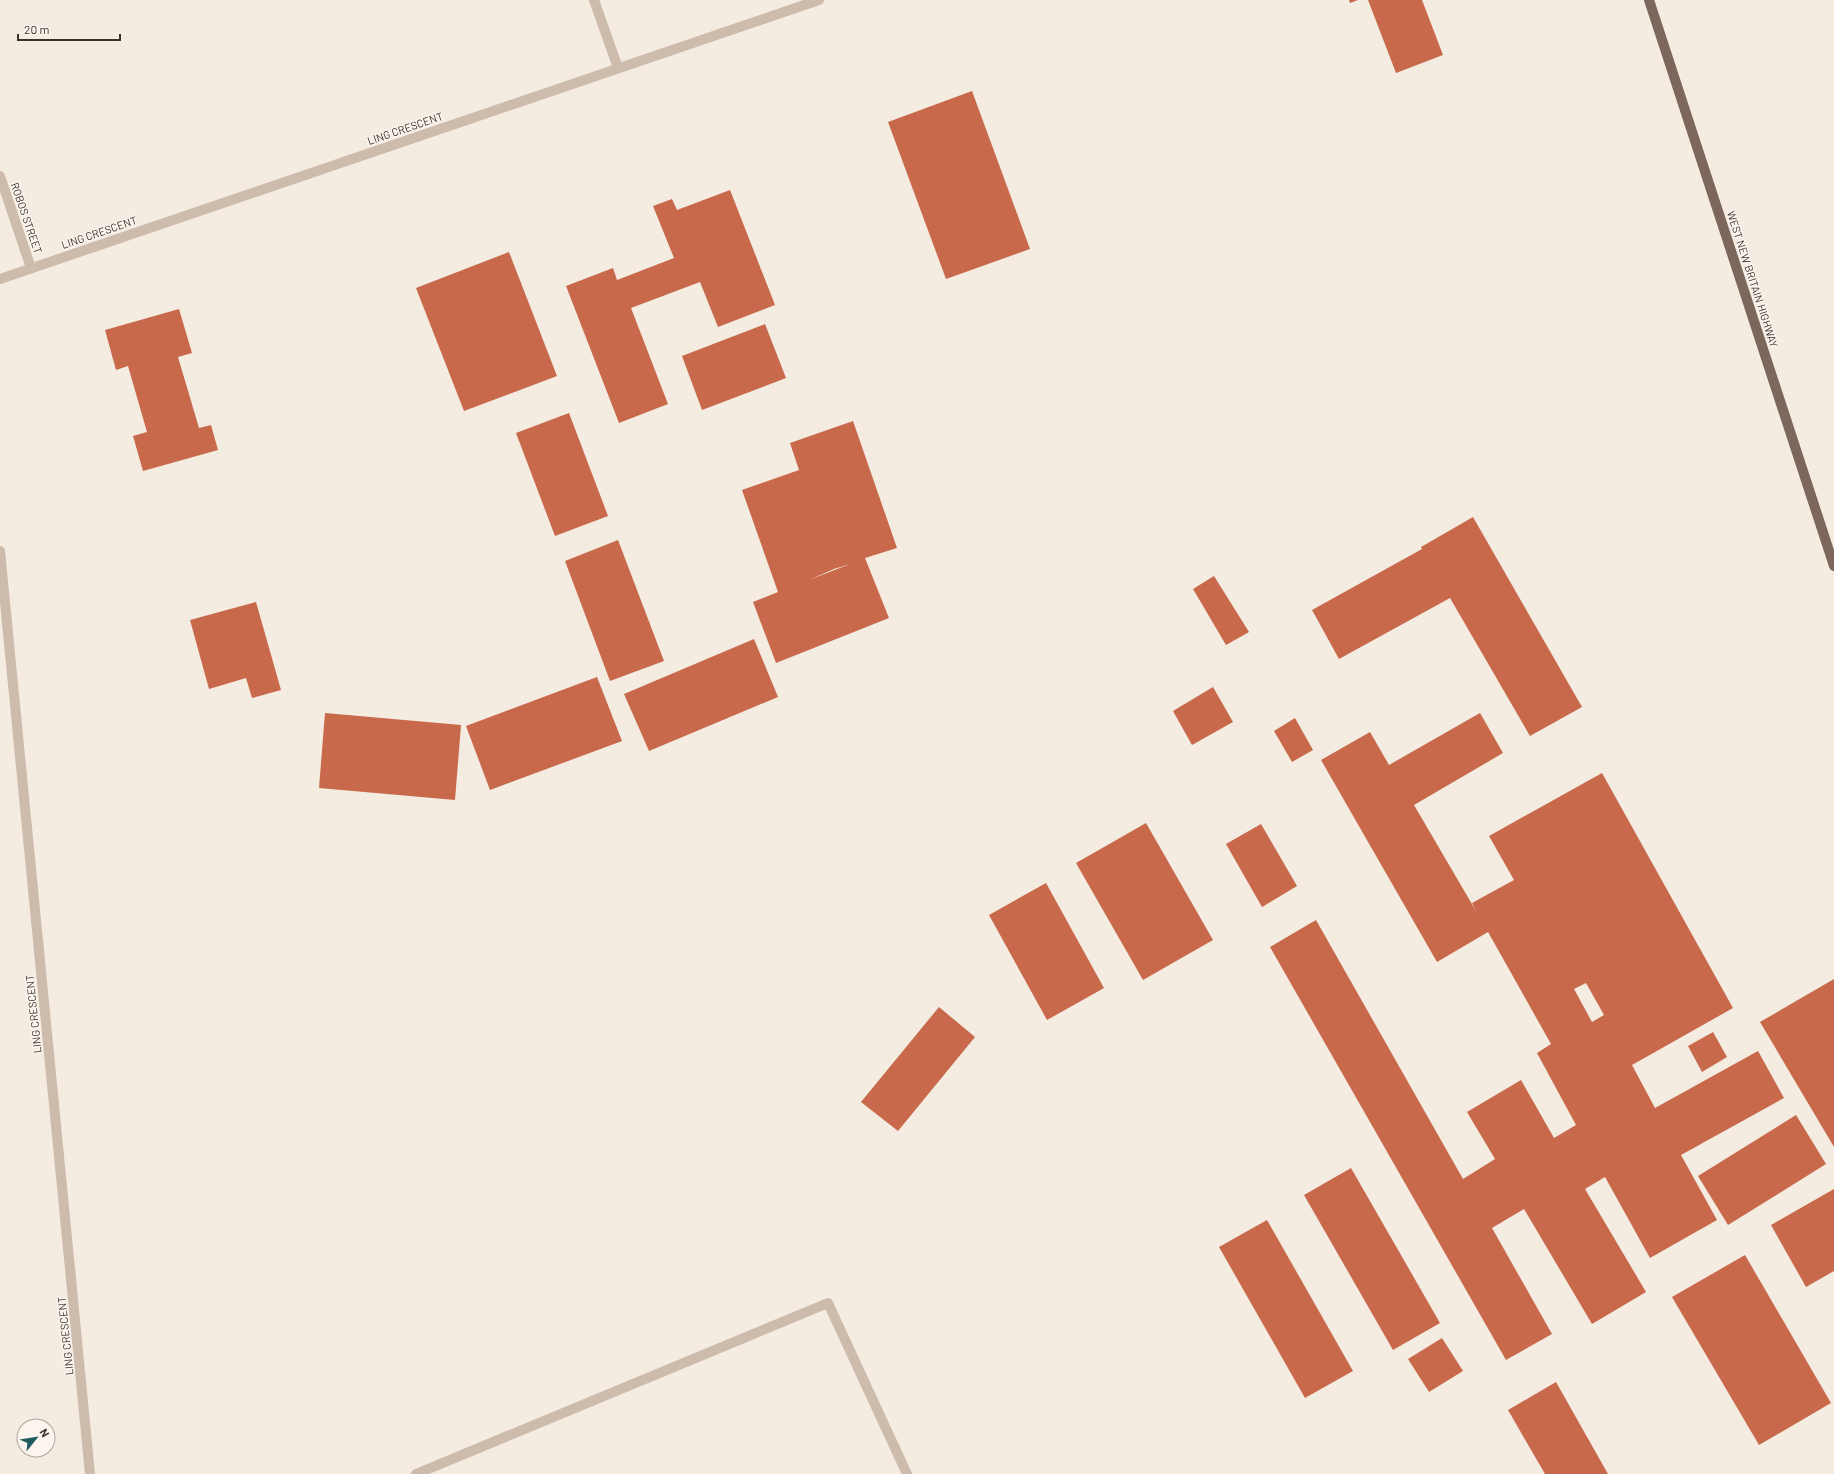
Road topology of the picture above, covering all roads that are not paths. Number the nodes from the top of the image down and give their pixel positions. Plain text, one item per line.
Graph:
1 (594, 0) edge
2 (818, 0) edge
3 (1649, 0) edge
4 (618, 68) junction
5 (0, 176) edge
6 (31, 268) junction
7 (0, 279) edge
8 (0, 551) edge
9 (1834, 566) edge
10 (90, 1474) edge
11 (416, 1474) edge
12 (907, 1474) edge

1 - 4 street
2 - 4 street, LING CRESCENT
3 - 9 main road, WEST NEW BRITAIN HIGHWAY
4 - 6 street, LING CRESCENT
5 - 6 street, ROBOS STREET
6 - 7 street, LING CRESCENT
8 - 10 street, LING CRESCENT
11 - 12 street

